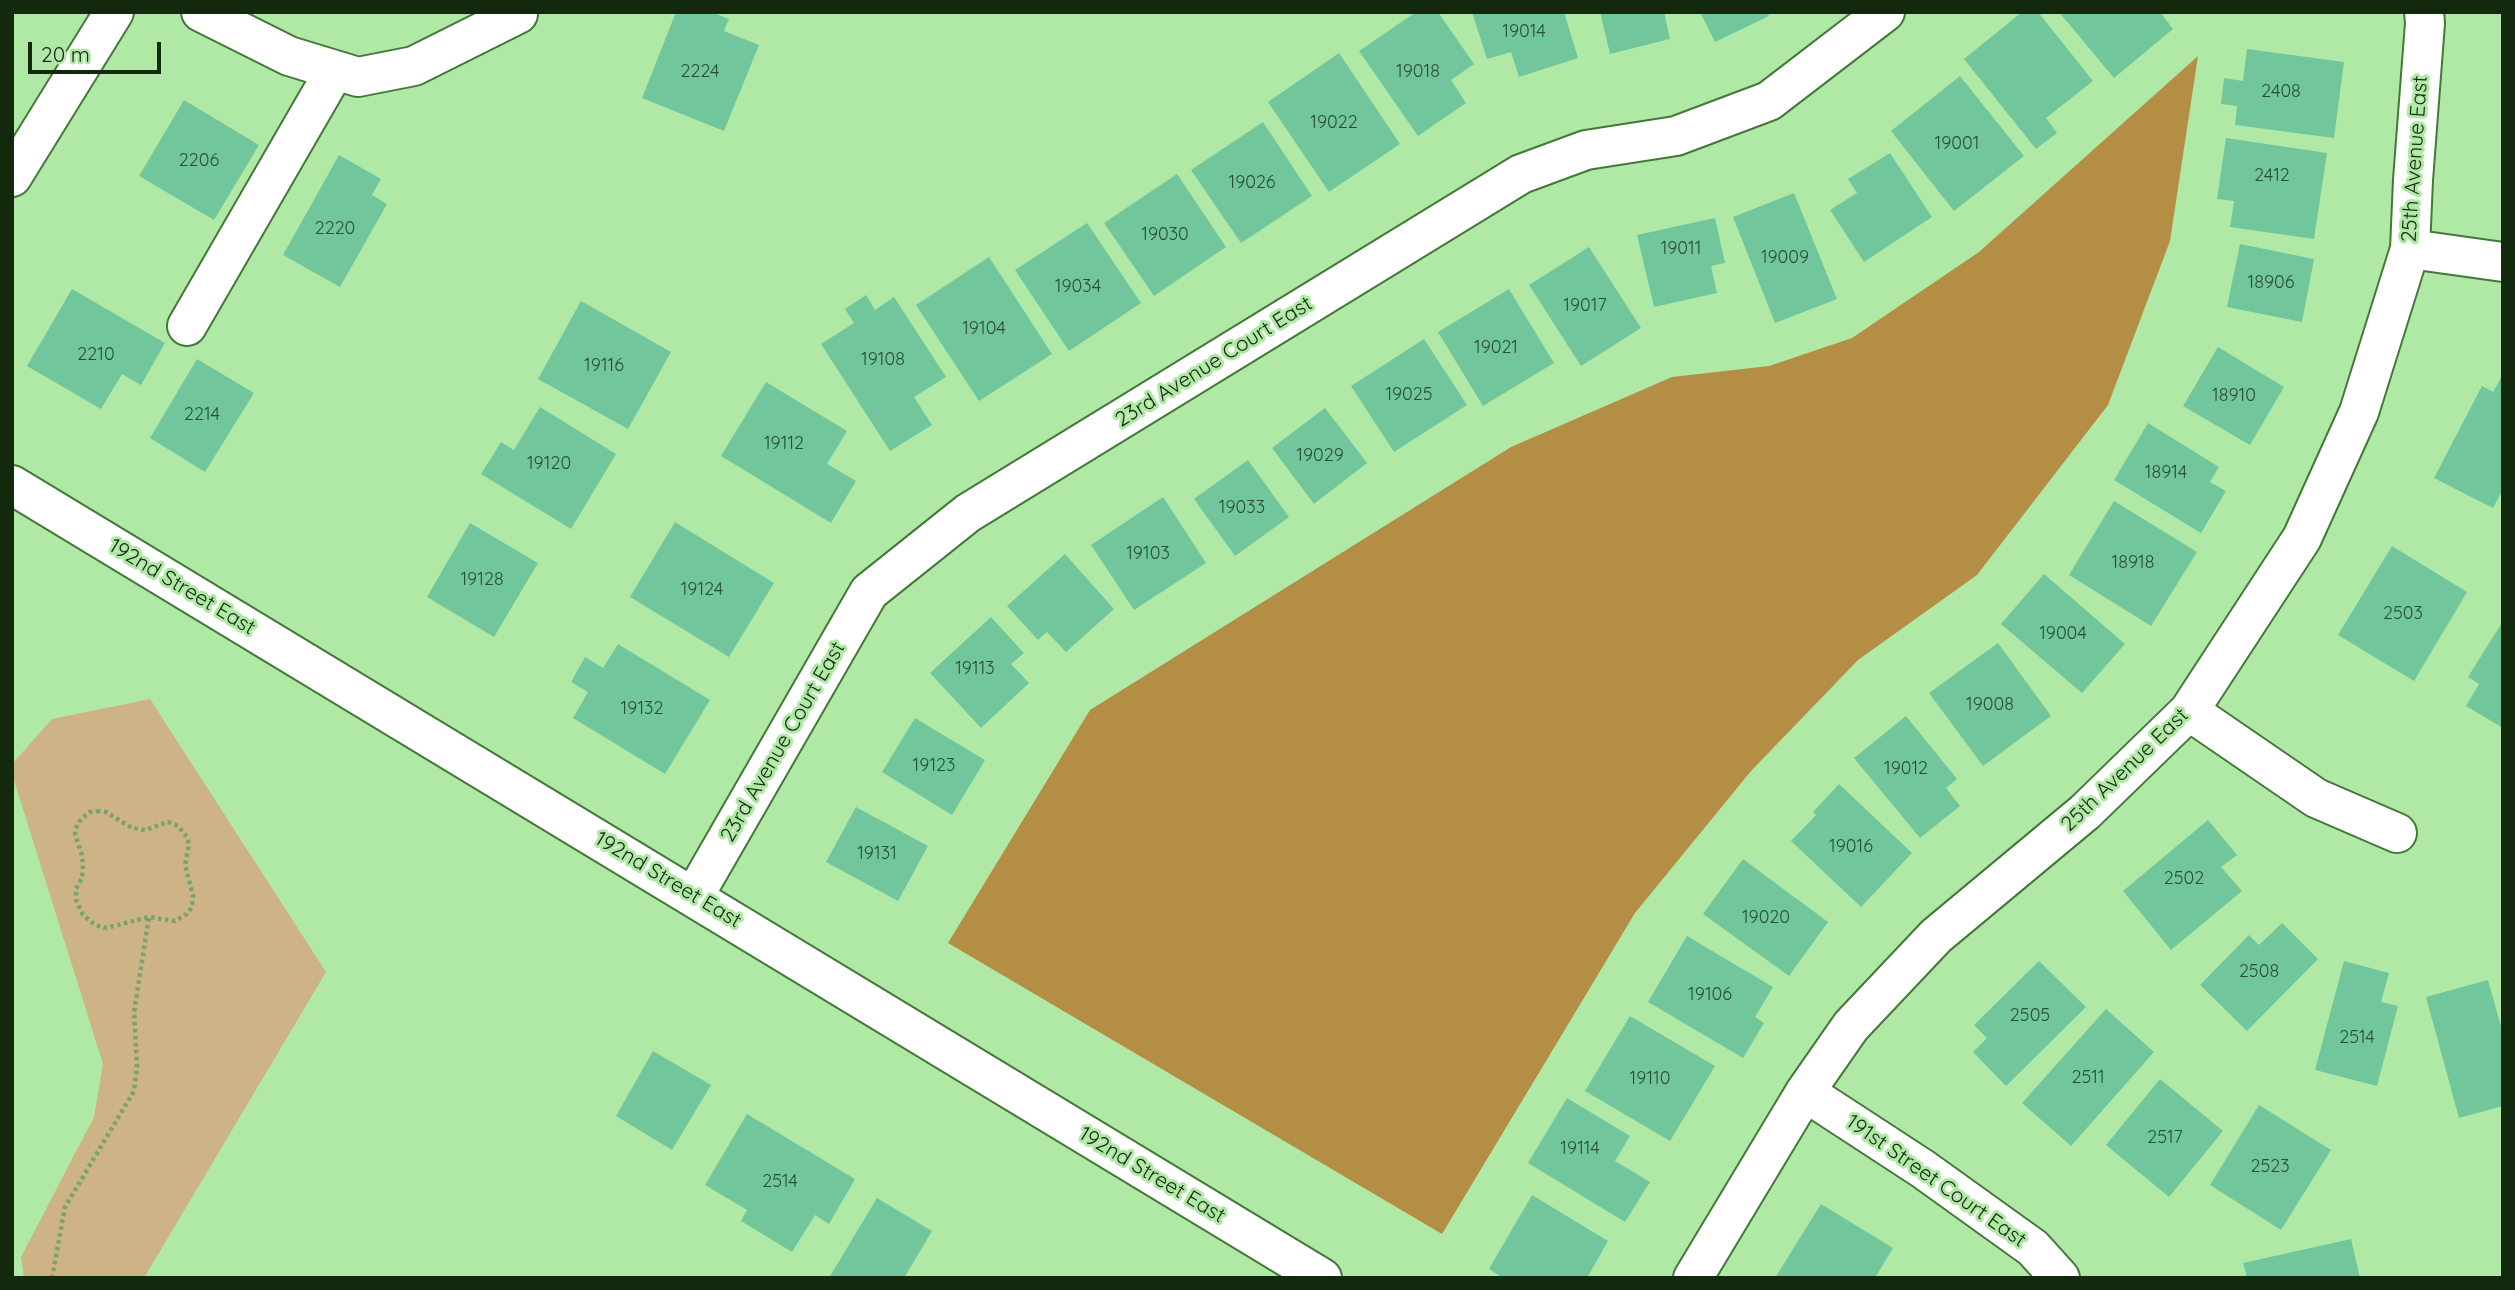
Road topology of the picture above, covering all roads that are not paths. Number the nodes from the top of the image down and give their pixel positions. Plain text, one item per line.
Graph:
1 (114, 12) edge
2 (201, 12) edge
3 (1885, 12) edge
4 (2424, 12) edge
5 (518, 14) dead end
6 (335, 69) junction
7 (12, 177) edge
8 (2410, 249) junction
9 (2503, 262) edge
10 (187, 326) dead end
11 (12, 485) edge
12 (2189, 711) junction
13 (2397, 833) dead end
14 (694, 896) junction
15 (1805, 1092) junction
16 (1322, 1278) edge
17 (1693, 1278) edge
18 (2060, 1278) edge

1 - 7 street
2 - 6 street
3 - 14 street, 23rd Avenue Court East
4 - 8 street, 25th Avenue East
5 - 6 street
6 - 10 street
8 - 9 street
8 - 12 street, 25th Avenue East
11 - 14 street, 192nd Street East
12 - 13 street
12 - 15 street, 25th Avenue East
14 - 16 street, 192nd Street East
15 - 17 street, 25th Avenue East
15 - 18 street, 191st Street Court East

